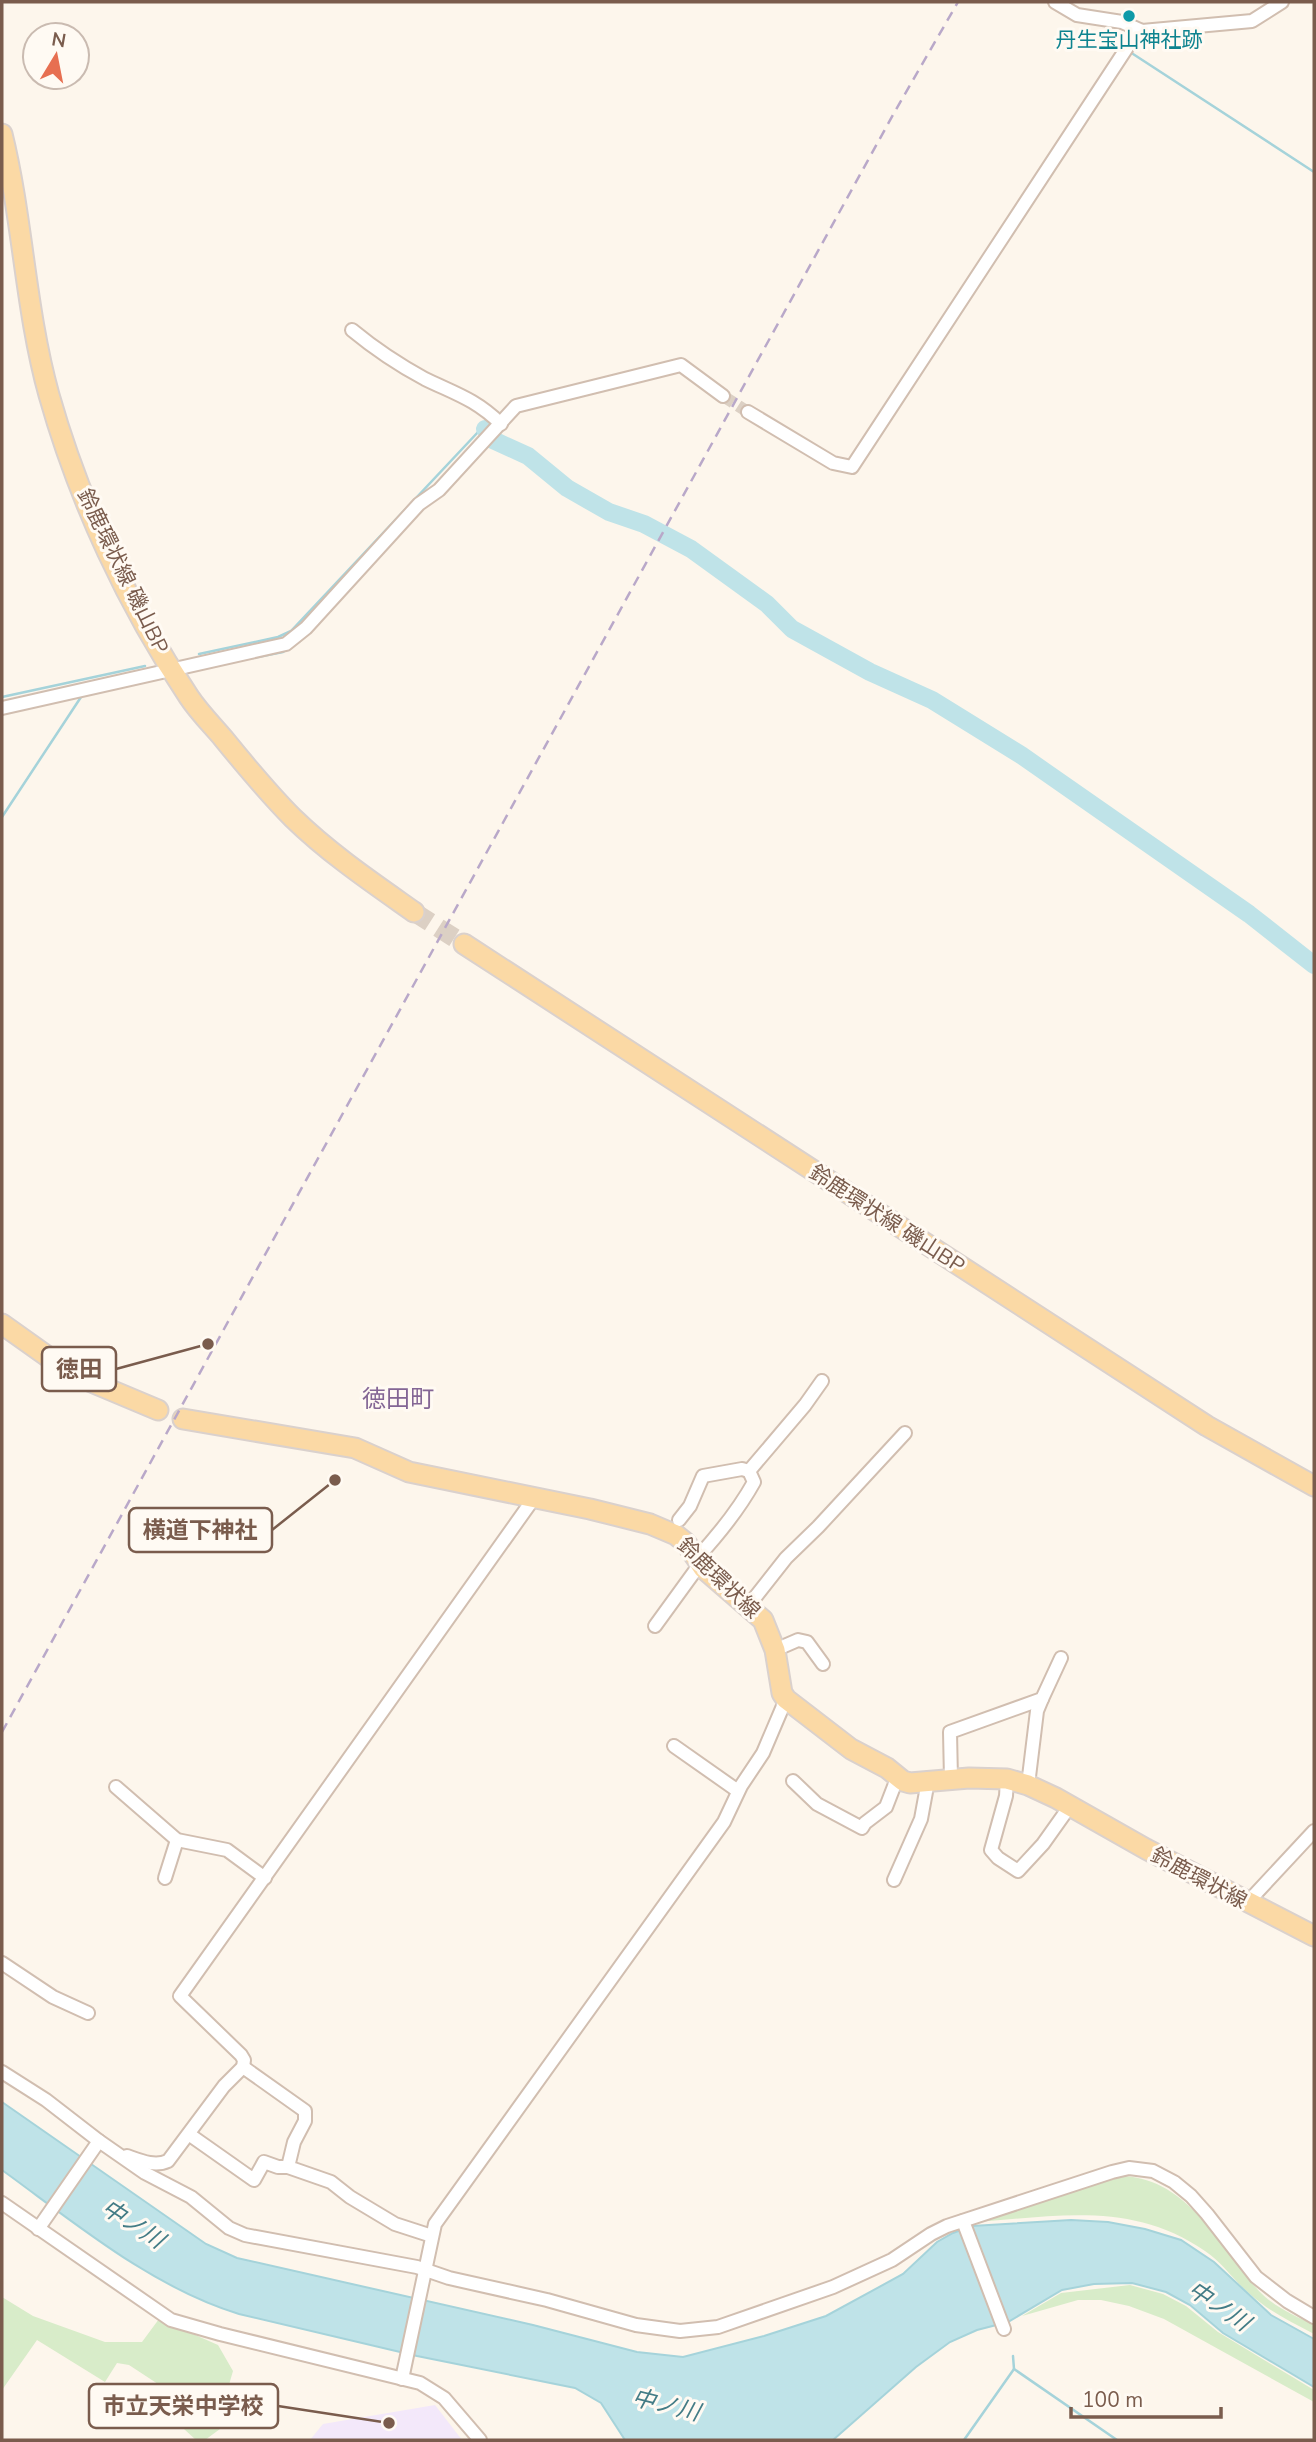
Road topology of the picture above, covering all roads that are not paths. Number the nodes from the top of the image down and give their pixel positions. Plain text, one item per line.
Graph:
1 (1056, 2) edge
2 (1282, 2) edge
3 (1142, 31) junction
4 (2, 134) edge
5 (352, 330) dead end
6 (723, 396) tunnel mouth
7 (748, 412) tunnel mouth
8 (500, 425) junction
9 (172, 669) junction
10 (2, 708) edge
11 (414, 912) tunnel mouth
12 (464, 944) tunnel mouth
13 (2, 1324) edge
14 (822, 1381) dead end
15 (158, 1410) dead end
16 (183, 1419) dead end
17 (905, 1433) dead end
18 (750, 1471) junction
19 (1314, 1486) edge
20 (534, 1498) junction
21 (679, 1520) dead end
22 (698, 1561) junction
23 (748, 1605) junction
24 (655, 1626) dead end
25 (775, 1650) junction
26 (1061, 1658) dead end
27 (824, 1664) dead end
28 (786, 1699) junction
29 (1042, 1699) junction
30 (674, 1746) dead end
31 (898, 1776) junction
32 (951, 1779) junction
33 (1007, 1779) junction
34 (793, 1781) dead end
35 (928, 1781) junction
36 (1028, 1785) junction
37 (116, 1787) dead end
38 (738, 1791) junction
39 (1070, 1806) junction
40 (1314, 1831) edge
41 (177, 1840) junction
42 (165, 1878) dead end
43 (265, 1878) junction
44 (894, 1880) dead end
45 (1247, 1903) junction
46 (1314, 1937) edge
47 (2, 1963) edge
48 (88, 2013) dead end
49 (243, 2067) junction
50 (2, 2072) edge
51 (190, 2135) junction
52 (98, 2142) junction
53 (117, 2153) junction
54 (288, 2167) junction
55 (2, 2203) edge
56 (963, 2221) junction
57 (38, 2229) junction
58 (432, 2236) junction
59 (425, 2273) junction
60 (1314, 2317) edge
61 (1004, 2329) dead end
62 (402, 2379) junction
63 (480, 2440) edge

1 - 3 street
2 - 3 street
3 - 7 street
4 - 9 main road, 鈴鹿環状線 磯山BP
5 - 8 street
6 - 8 street
8 - 9 street
9 - 10 street
9 - 11 main road, 鈴鹿環状線 磯山BP
12 - 19 main road, 鈴鹿環状線 磯山BP
13 - 15 main road
14 - 18 street
16 - 20 main road, 鈴鹿環状線
17 - 23 street
18 - 21 street
18 - 22 street
20 - 22 main road, 鈴鹿環状線
20 - 43 street
22 - 23 main road, 鈴鹿環状線
22 - 24 street
23 - 25 main road, 鈴鹿環状線
25 - 27 street
25 - 28 main road, 鈴鹿環状線
26 - 29 street
28 - 31 main road, 鈴鹿環状線
28 - 38 street
29 - 32 street
29 - 36 street
30 - 38 street
31 - 34 street
31 - 35 main road, 鈴鹿環状線
32 - 33 main road, 鈴鹿環状線
32 - 35 main road, 鈴鹿環状線
33 - 36 main road, 鈴鹿環状線
33 - 39 street
35 - 44 street
36 - 39 main road, 鈴鹿環状線
37 - 41 street
38 - 58 street
39 - 45 main road, 鈴鹿環状線
40 - 45 street
41 - 42 street
41 - 43 street
43 - 49 street
45 - 46 main road, 鈴鹿環状線
47 - 48 street
49 - 51 street
49 - 54 street
50 - 52 street
51 - 53 street
51 - 54 street
52 - 53 street
52 - 57 street
53 - 59 street
54 - 58 street
55 - 57 street
56 - 59 street
56 - 60 street
56 - 61 street
57 - 62 street
58 - 59 street
59 - 62 street
62 - 63 street

